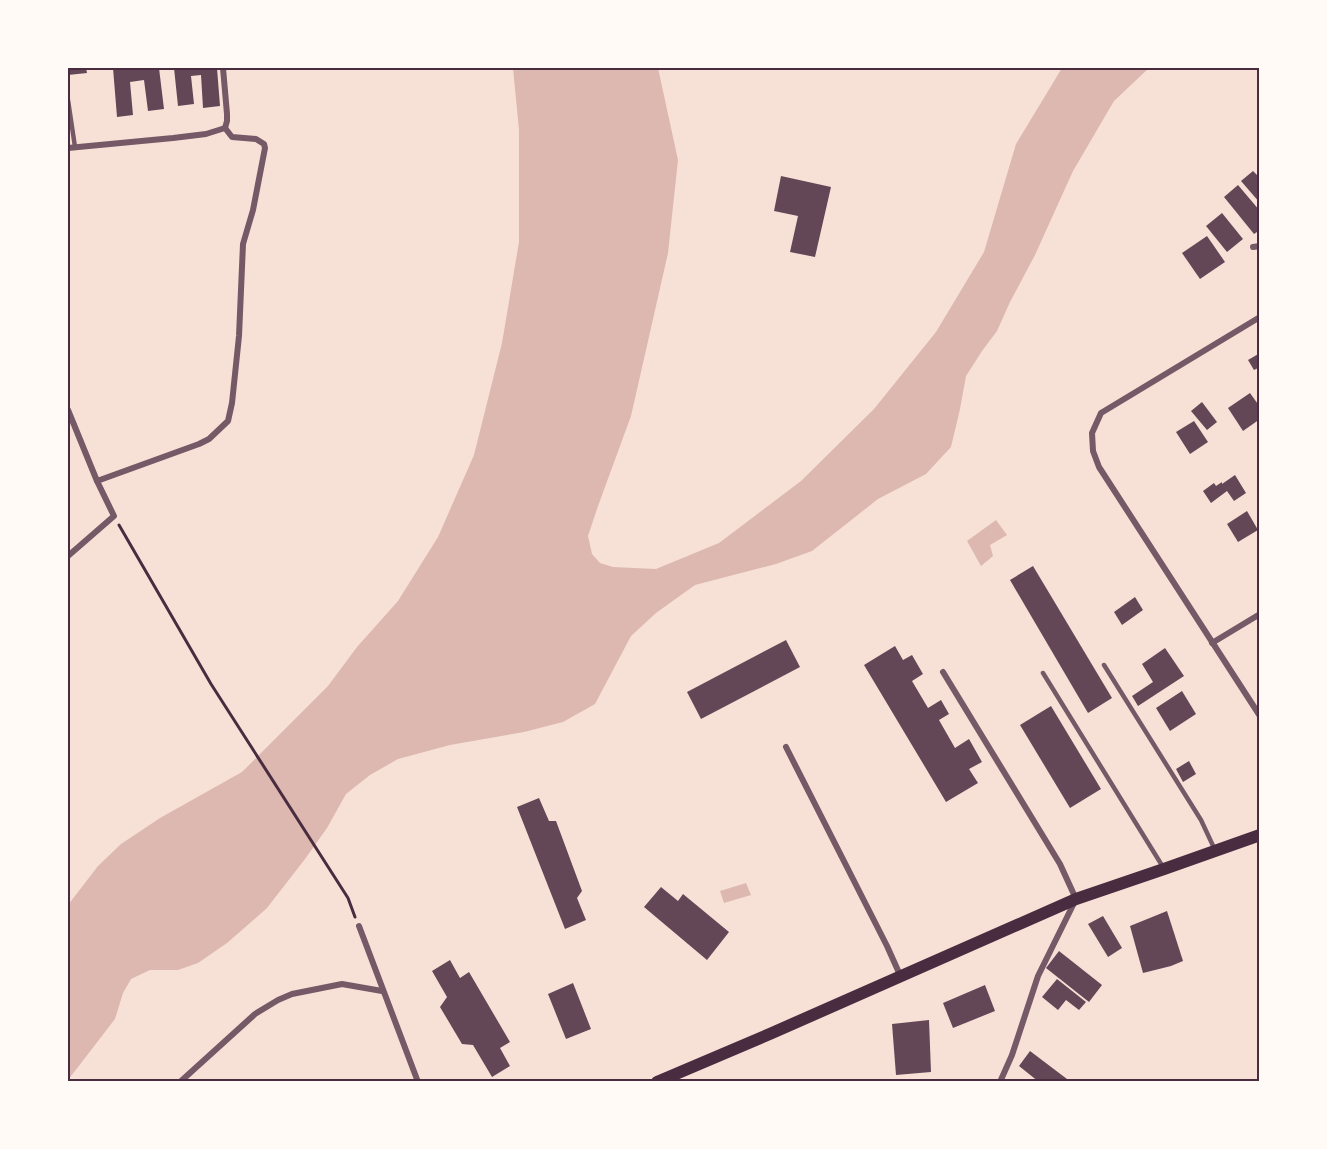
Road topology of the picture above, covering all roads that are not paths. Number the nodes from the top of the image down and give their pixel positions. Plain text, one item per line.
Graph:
1 (223, 68) edge
2 (68, 100) edge
3 (225, 128) junction
4 (71, 148) edge
5 (1260, 317) edge
6 (68, 410) edge
7 (97, 481) junction
8 (68, 556) edge
9 (1260, 614) edge
10 (1212, 643) junction
11 (1104, 665) dead end
12 (943, 672) dead end
13 (1043, 673) dead end
14 (1260, 716) edge
15 (786, 747) dead end
16 (1260, 835) edge
17 (1215, 850) junction
18 (1164, 869) junction
19 (1076, 899) junction
20 (359, 926) road end
21 (900, 975) junction
22 (382, 990) junction
23 (676, 1078) edge
24 (180, 1082) edge
25 (418, 1082) edge
26 (657, 1082) edge
27 (1000, 1082) edge

1 - 3 street
2 - 4 lane
3 - 4 street
3 - 7 street
5 - 10 street
6 - 7 street
7 - 8 street
9 - 10 street
10 - 14 street
11 - 17 lane
12 - 19 street
13 - 18 lane
15 - 21 street
16 - 17 main road
17 - 18 main road
18 - 19 main road
19 - 21 main road
19 - 27 street
20 - 22 street
21 - 23 main road
22 - 24 street
22 - 25 street
23 - 26 main road

